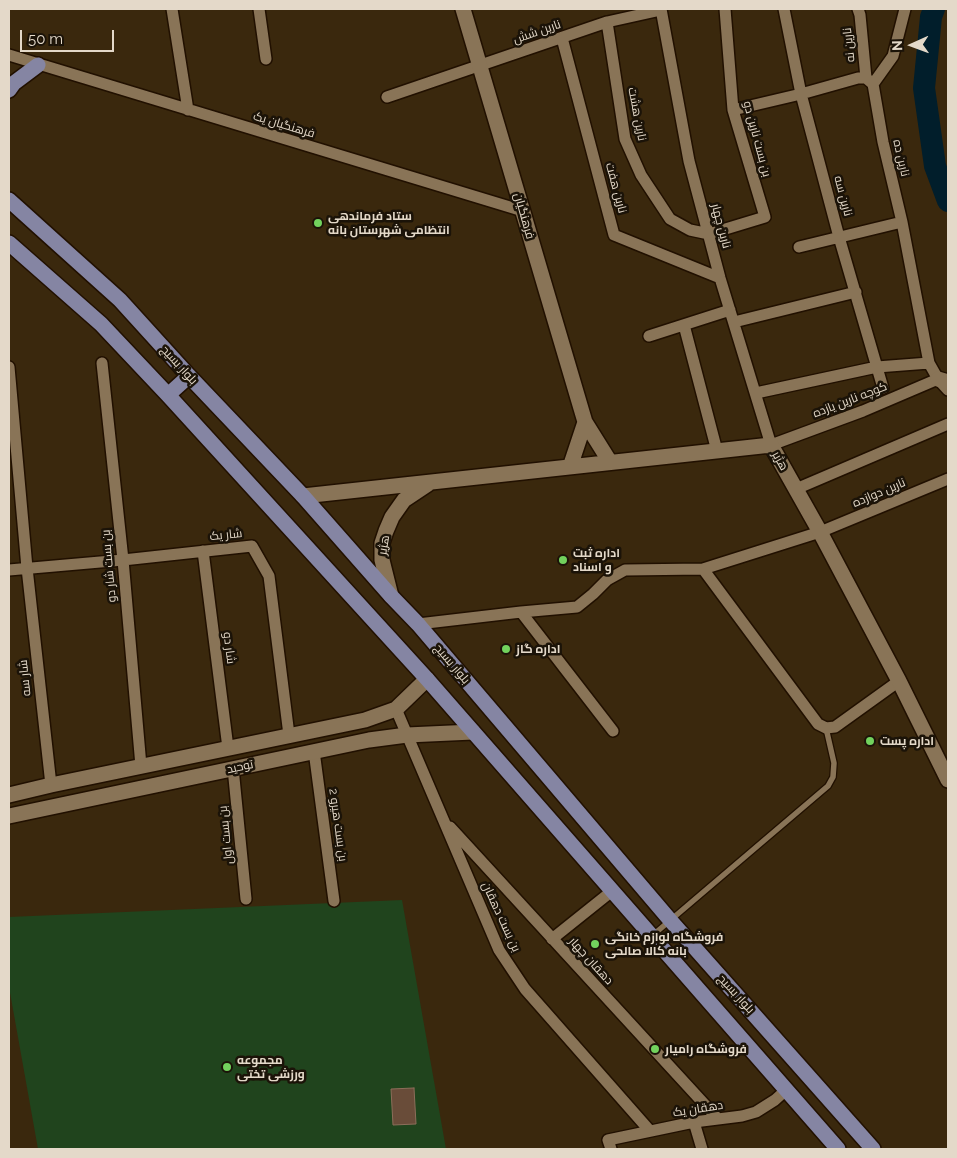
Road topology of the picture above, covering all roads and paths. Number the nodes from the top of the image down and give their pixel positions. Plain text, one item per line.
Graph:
1 (172, 9) edge
2 (259, 9) edge
3 (463, 9) edge
4 (661, 9) edge
5 (725, 9) edge
6 (784, 9) edge
7 (858, 9) edge
8 (905, 9) edge
9 (611, 17) edge
10 (562, 38) junction
11 (9, 56) edge
12 (266, 59) dead end
13 (38, 65) junction
14 (480, 65) junction
15 (870, 81) junction
16 (9, 90) edge
17 (801, 94) junction
18 (387, 97) dead end
19 (188, 110) junction
20 (733, 110) junction
21 (9, 200) edge
22 (523, 211) junction
23 (902, 222) junction
24 (709, 234) junction
25 (839, 237) junction
26 (9, 243) edge
27 (800, 248) dead end
28 (720, 278) junction
29 (856, 292) junction
30 (730, 310) junction
31 (734, 322) junction
32 (684, 325) junction
33 (649, 336) dead end
34 (102, 364) dead end
35 (928, 364) junction
36 (9, 367) edge
37 (877, 368) junction
38 (189, 376) junction
39 (945, 384) edge
40 (883, 388) dead end
41 (756, 393) junction
42 (168, 395) junction
43 (585, 422) junction
44 (948, 424) edge
45 (771, 445) junction
46 (717, 451) junction
47 (610, 462) junction
48 (570, 467) junction
49 (948, 479) edge
50 (431, 482) junction
51 (796, 489) junction
52 (303, 496) junction
53 (820, 532) junction
54 (203, 551) junction
55 (123, 560) junction
56 (27, 568) junction
57 (703, 569) junction
58 (9, 570) edge
59 (391, 596) junction
60 (521, 612) junction
61 (418, 624) junction
62 (427, 679) junction
63 (899, 681) junction
64 (396, 709) junction
65 (826, 728) junction
66 (613, 731) dead end
67 (473, 732) junction
68 (408, 735) junction
69 (289, 736) junction
70 (228, 748) junction
71 (314, 752) junction
72 (141, 766) junction
73 (233, 768) junction
74 (948, 780) edge
75 (50, 784) junction
76 (9, 795) edge
77 (9, 816) edge
78 (444, 821) junction
79 (612, 891) junction
80 (246, 899) dead end
81 (334, 901) dead end
82 (670, 920) junction
83 (651, 936) junction
84 (552, 939) junction
85 (786, 1090) junction
86 (718, 1119) junction
87 (694, 1122) junction
88 (650, 1131) junction
89 (609, 1144) edge
90 (702, 1149) edge
91 (838, 1149) edge
92 (873, 1149) edge

1 - 19 street
2 - 12 street
3 - 14 main road, فرهنگیان
4 - 9 street, نارین شش
4 - 24 street, نارین چهار
5 - 20 street, بن بست نارین دو
6 - 17 street, نارین سه
7 - 15 street, نارین نه
8 - 15 street
9 - 10 street, نارین شش
9 - 24 street, نارین هشت
10 - 14 street, نارین شش
10 - 28 street, نارین هفت
11 - 13 street, فرهنگیان یک
13 - 16 main road
13 - 19 street, فرهنگیان یک
14 - 18 street, نارین شش
14 - 22 main road, فرهنگیان
15 - 17 street
15 - 23 street, نارین ده
17 - 20 street
17 - 25 street, نارین سه
19 - 22 street, فرهنگیان یک
20 - 24 street, بن بست نارین دو
21 - 38 main road, بلوار بسیج
22 - 43 main road, فرهنگیان
23 - 25 street
23 - 35 street, نارین ده
24 - 28 street, نارین چهار
25 - 27 street
25 - 29 street, نارین سه
26 - 42 main road, بلوار بسیج
28 - 30 street, نارین چهار
29 - 31 street
29 - 37 street, نارین سه
30 - 31 street, نارین چهار
30 - 32 street
31 - 41 street, نارین چهار
32 - 33 street
32 - 46 street
34 - 55 street, بن بست شار دو
35 - 37 street
35 - 39 street, نارین ده
36 - 56 street, شار سه
37 - 40 street, نارین سه
37 - 41 street
38 - 42 main road
38 - 52 main road, بلوار بسیج
39 - 45 street, کوچه نارین یازده
41 - 45 street, نارین چهار
42 - 62 main road, بلوار بسیج
43 - 47 main road, فرهنگیان
43 - 48 main road
44 - 51 street
45 - 46 main road, هژیر
45 - 51 main road, هژیر
46 - 47 main road, هژیر
47 - 48 main road, هژیر
48 - 50 main road, هژیر
49 - 53 street, نارین دوازده
50 - 52 main road, هژیر
50 - 59 main road, هژیر
51 - 53 main road, هژیر
52 - 59 main road, بلوار بسیج
53 - 57 street, نارین دوازده
53 - 63 main road, هژیر
54 - 55 street, شار یک
54 - 69 street, شار یک
54 - 70 street, شار دو
55 - 56 street, شار یک
55 - 72 street, بن بست شار دو
56 - 58 street, شار یک
56 - 75 street, شار سه
57 - 60 street, نارین دوازده
57 - 65 street
59 - 61 main road, بلوار بسیج
60 - 61 street, نارین دوازده
60 - 66 street
61 - 82 main road, بلوار بسیج
62 - 64 main road, توحید
62 - 67 main road, بلوار بسیج
63 - 65 street
63 - 74 main road, هژیر
64 - 68 street, بن بست دهقان
64 - 69 main road, توحید
65 - 82 lane
67 - 68 main road, توحید
67 - 79 main road, بلوار بسیج
68 - 71 main road, توحید
68 - 78 street, بن بست دهقان
69 - 70 main road, توحید
70 - 72 main road, توحید
71 - 73 main road, توحید
71 - 81 street, بن بست هیرو 2
72 - 75 main road, توحید
73 - 77 main road, توحید
73 - 80 street, بن بست اول
75 - 76 main road, توحید
78 - 84 street, دهقان چهار
78 - 88 street, بن بست دهقان
79 - 83 main road, بلوار بسیج
79 - 84 street
82 - 83 lane
82 - 92 main road, بلوار بسیج
83 - 85 main road, بلوار بسیج
84 - 86 street, دهقان چهار
85 - 86 street, دهقان یک
85 - 91 main road, بلوار بسیج
86 - 87 street, دهقان یک
87 - 88 street, دهقان یک
87 - 90 street
88 - 89 street, دهقان یک

